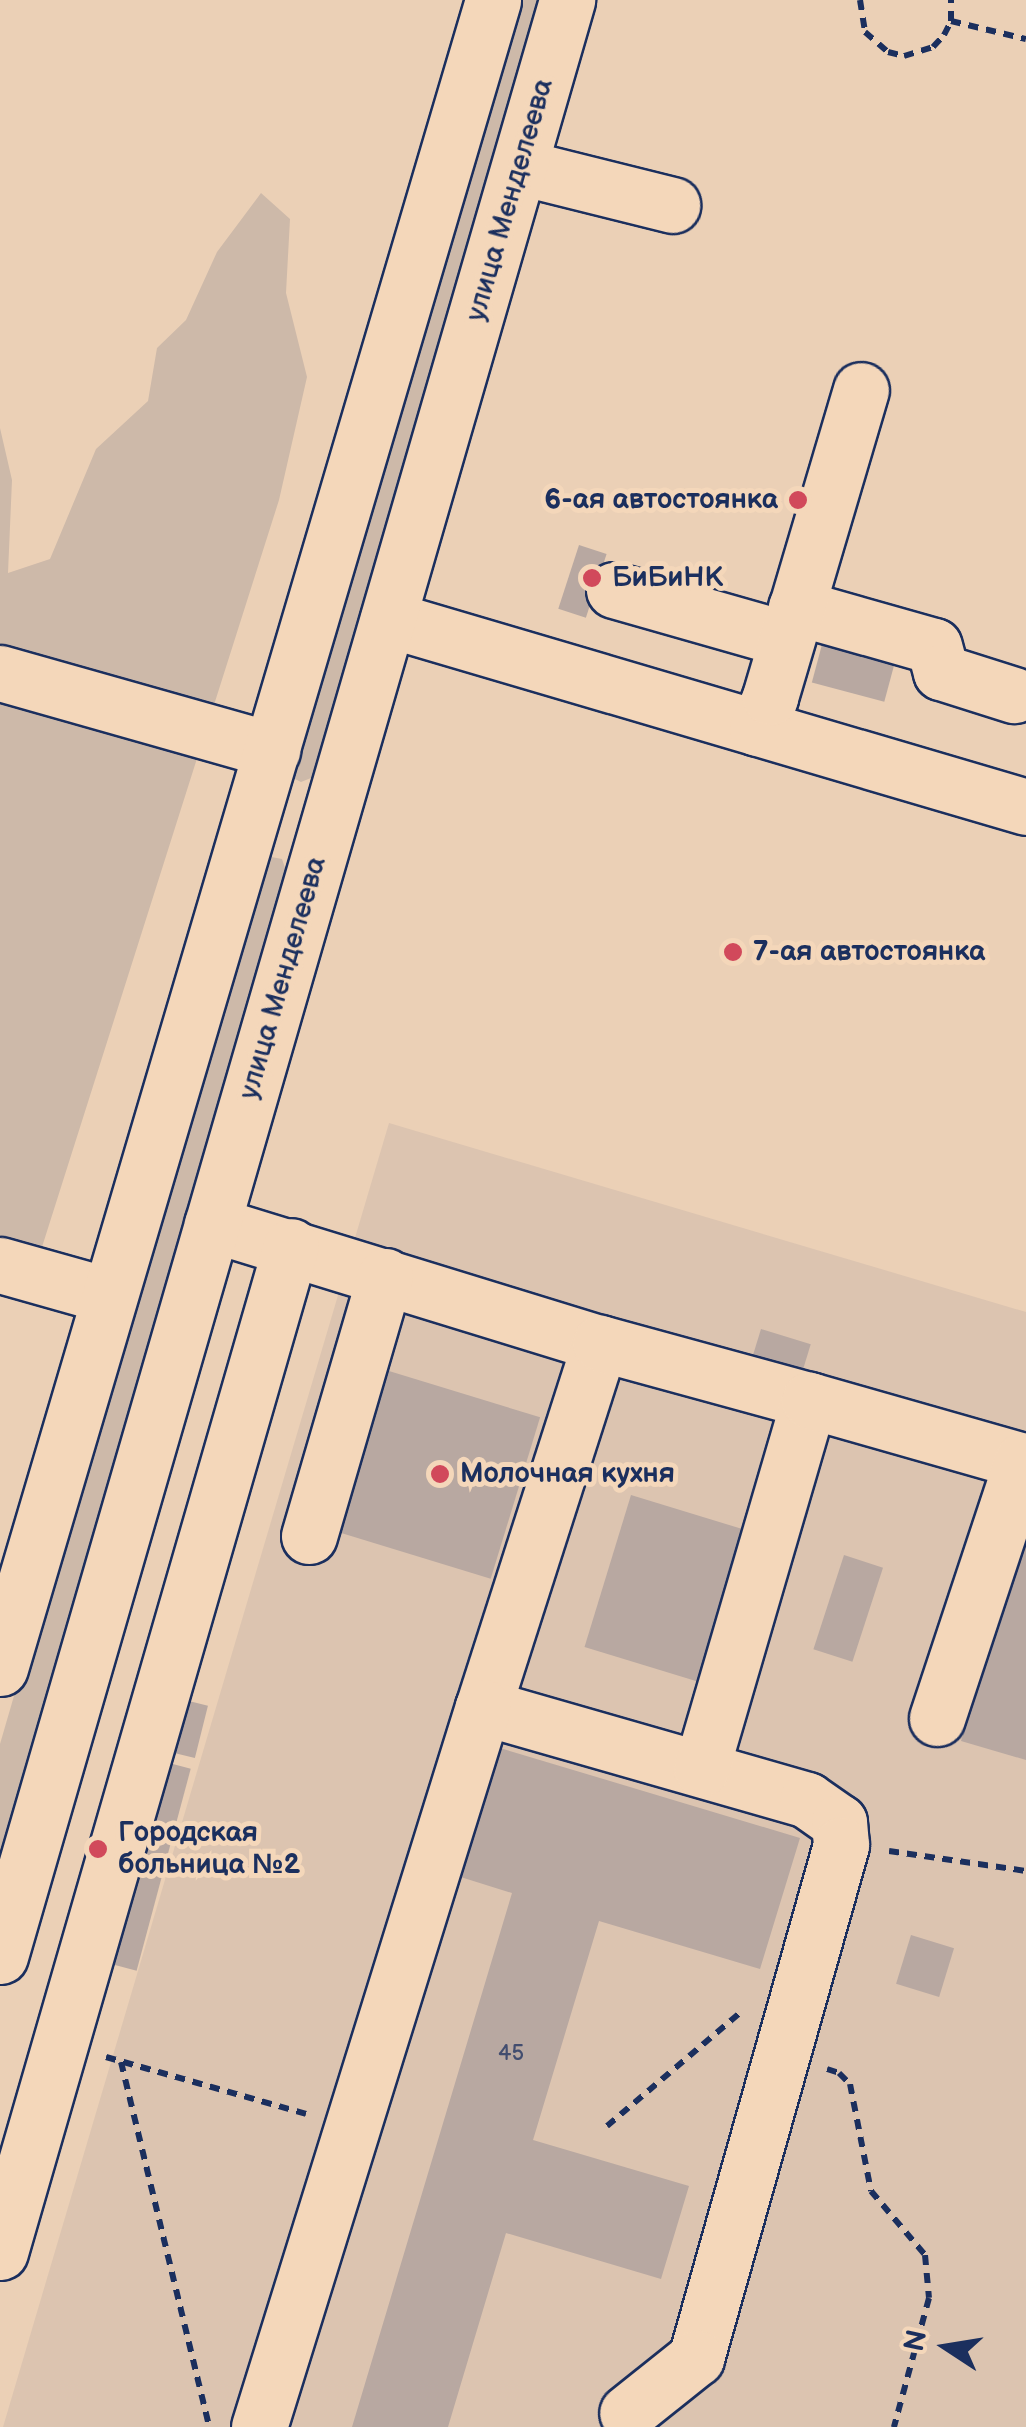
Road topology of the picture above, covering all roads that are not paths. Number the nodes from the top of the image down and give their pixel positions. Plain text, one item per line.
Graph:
1 (493, 0) edge
2 (568, 0) edge
3 (520, 168) junction
4 (672, 205) dead end
5 (860, 390) dead end
6 (614, 590) dead end
7 (388, 618) junction
8 (791, 623) junction
9 (0, 673) edge
10 (1014, 695) dead end
11 (756, 728) junction
12 (268, 765) junction
13 (340, 784) junction
14 (1026, 807) edge
15 (212, 1224) junction
16 (291, 1246) junction
17 (0, 1265) edge
18 (385, 1276) junction
19 (107, 1295) junction
20 (600, 1343) junction
21 (809, 1400) junction
22 (1024, 1461) edge
23 (309, 1536) dead end
24 (0, 1668) edge
25 (483, 1707) junction
26 (937, 1718) dead end
27 (701, 1770) junction
28 (0, 1956) edge
29 (0, 2252) edge
30 (627, 2413) dead end
31 (259, 2427) edge

1 - 12 street
2 - 3 street, улица Менделеева
3 - 4 street
3 - 7 street, улица Менделеева
5 - 8 street
6 - 8 street
7 - 11 street
7 - 13 street, улица Менделеева
8 - 10 street
8 - 11 street
9 - 12 street
11 - 14 street
12 - 13 street
12 - 19 street
13 - 15 street, улица Менделеева
15 - 16 street
15 - 28 street, улица Менделеева
16 - 18 street
16 - 29 street
17 - 19 street
18 - 20 street
18 - 23 street
19 - 24 street
20 - 21 street
20 - 25 street
21 - 22 street
21 - 27 street
22 - 26 street
25 - 27 street
25 - 31 street
27 - 30 street

